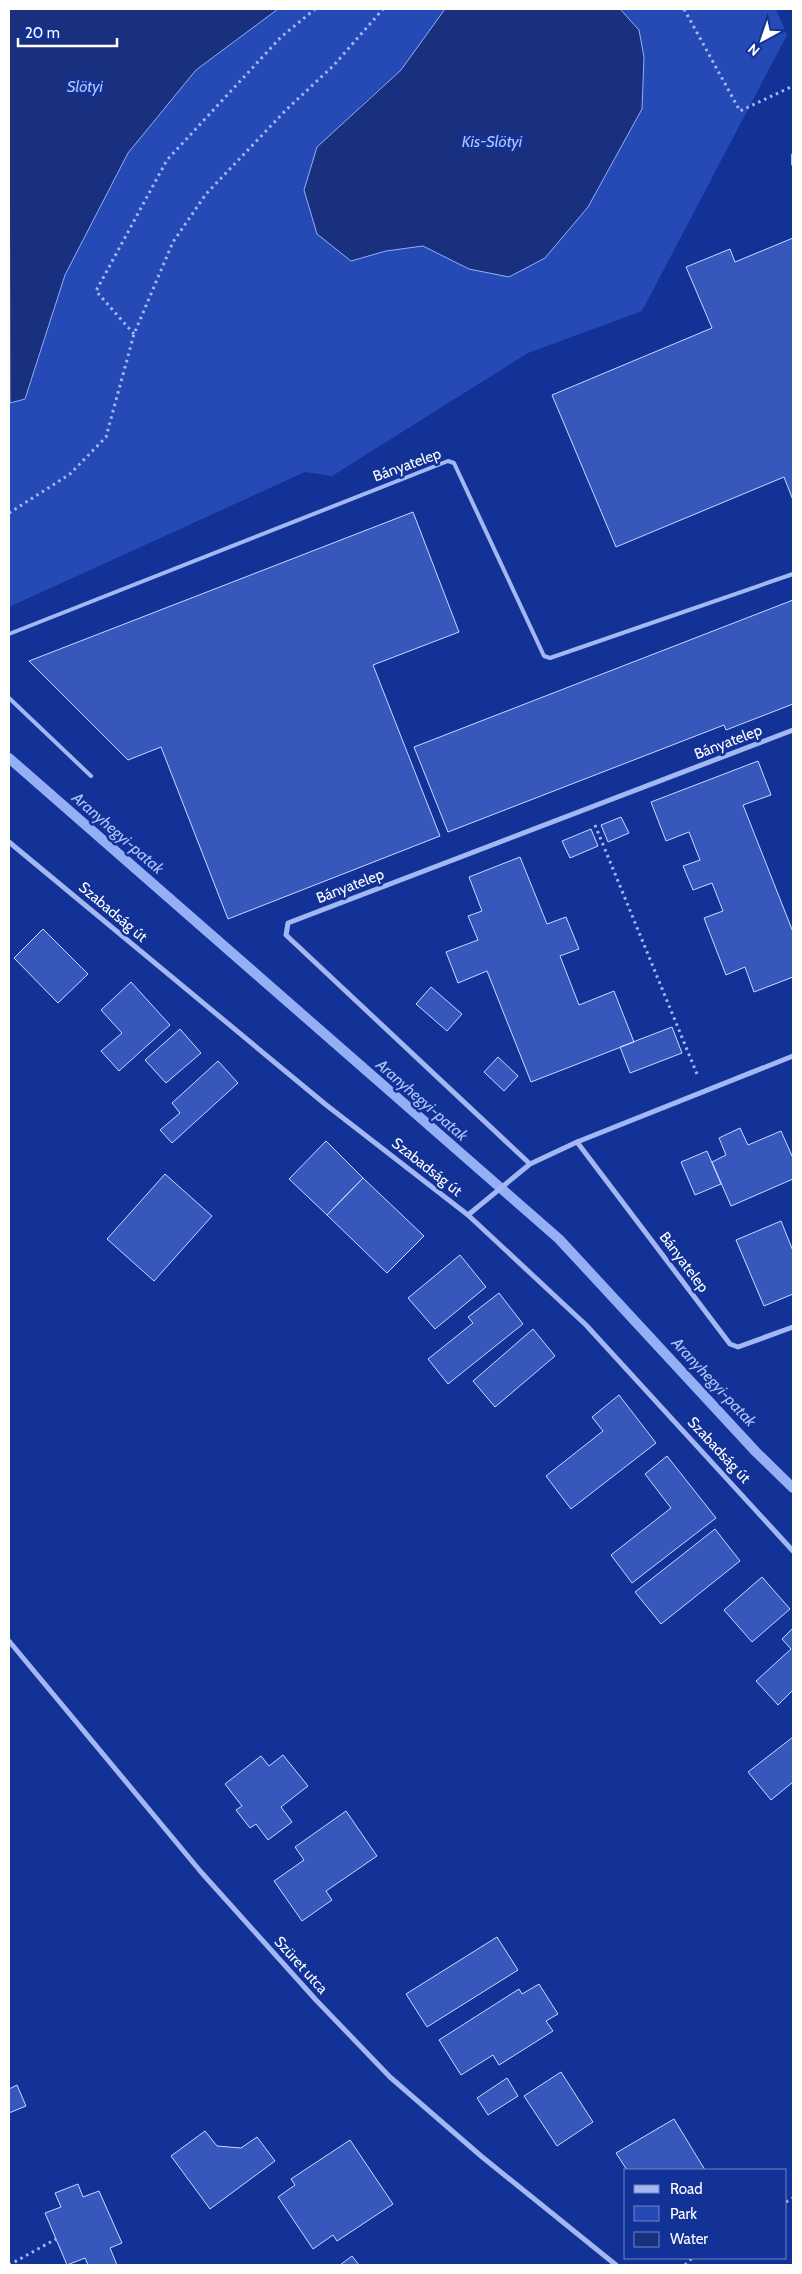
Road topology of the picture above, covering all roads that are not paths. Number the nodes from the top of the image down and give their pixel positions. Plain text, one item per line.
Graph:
1 (793, 155) edge
2 (793, 164) edge
3 (793, 574) edge
4 (9, 634) edge
5 (9, 698) edge
6 (793, 730) edge
7 (91, 776) dead end
8 (9, 842) edge
9 (793, 1056) edge
10 (577, 1142) junction
11 (530, 1164) junction
12 (468, 1215) junction
13 (793, 1327) edge
14 (793, 1550) edge
15 (9, 1641) edge
16 (616, 2265) edge

1 - 2 lane
3 - 4 lane, Bányatelep
5 - 7 lane
6 - 11 street, Bányatelep
8 - 12 street, Szabadság út
9 - 10 street
10 - 11 street
10 - 13 street, Bányatelep
11 - 12 street
12 - 14 street, Szabadság út
15 - 16 street, Szüret utca

